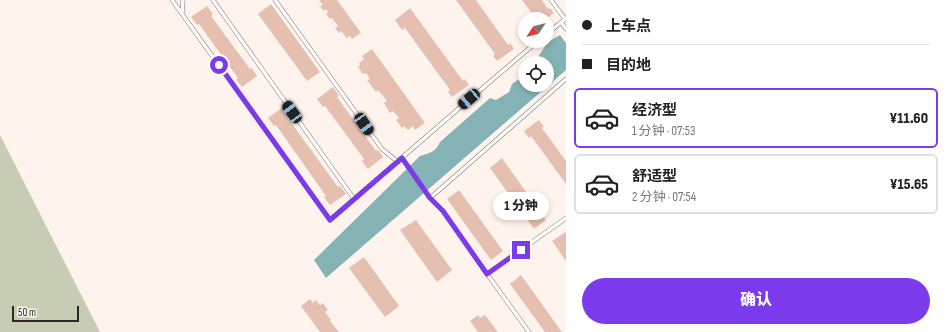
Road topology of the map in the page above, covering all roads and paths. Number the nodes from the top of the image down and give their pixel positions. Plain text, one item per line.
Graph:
1 (172, 0) edge
2 (183, 0) edge
3 (212, 0) edge
4 (275, 0) edge
5 (551, 0) edge
6 (182, 14) junction
7 (566, 18) edge
8 (561, 22) junction
9 (554, 28) edge
10 (566, 29) edge
11 (530, 48) edge
12 (566, 79) edge
13 (402, 158) junction
14 (398, 162) junction
15 (430, 198) junction
16 (354, 199) junction
17 (566, 218) edge
18 (487, 274) junction
19 (530, 332) edge

1 - 6 lane
2 - 6 lane
3 - 16 lane
4 - 14 lane
5 - 7 lane
6 - 16 lane
7 - 8 lane
8 - 9 lane
8 - 10 lane
11 - 13 lane
12 - 15 lane
13 - 14 lane
13 - 15 lane
14 - 16 lane
15 - 18 lane
17 - 18 lane
18 - 19 lane

